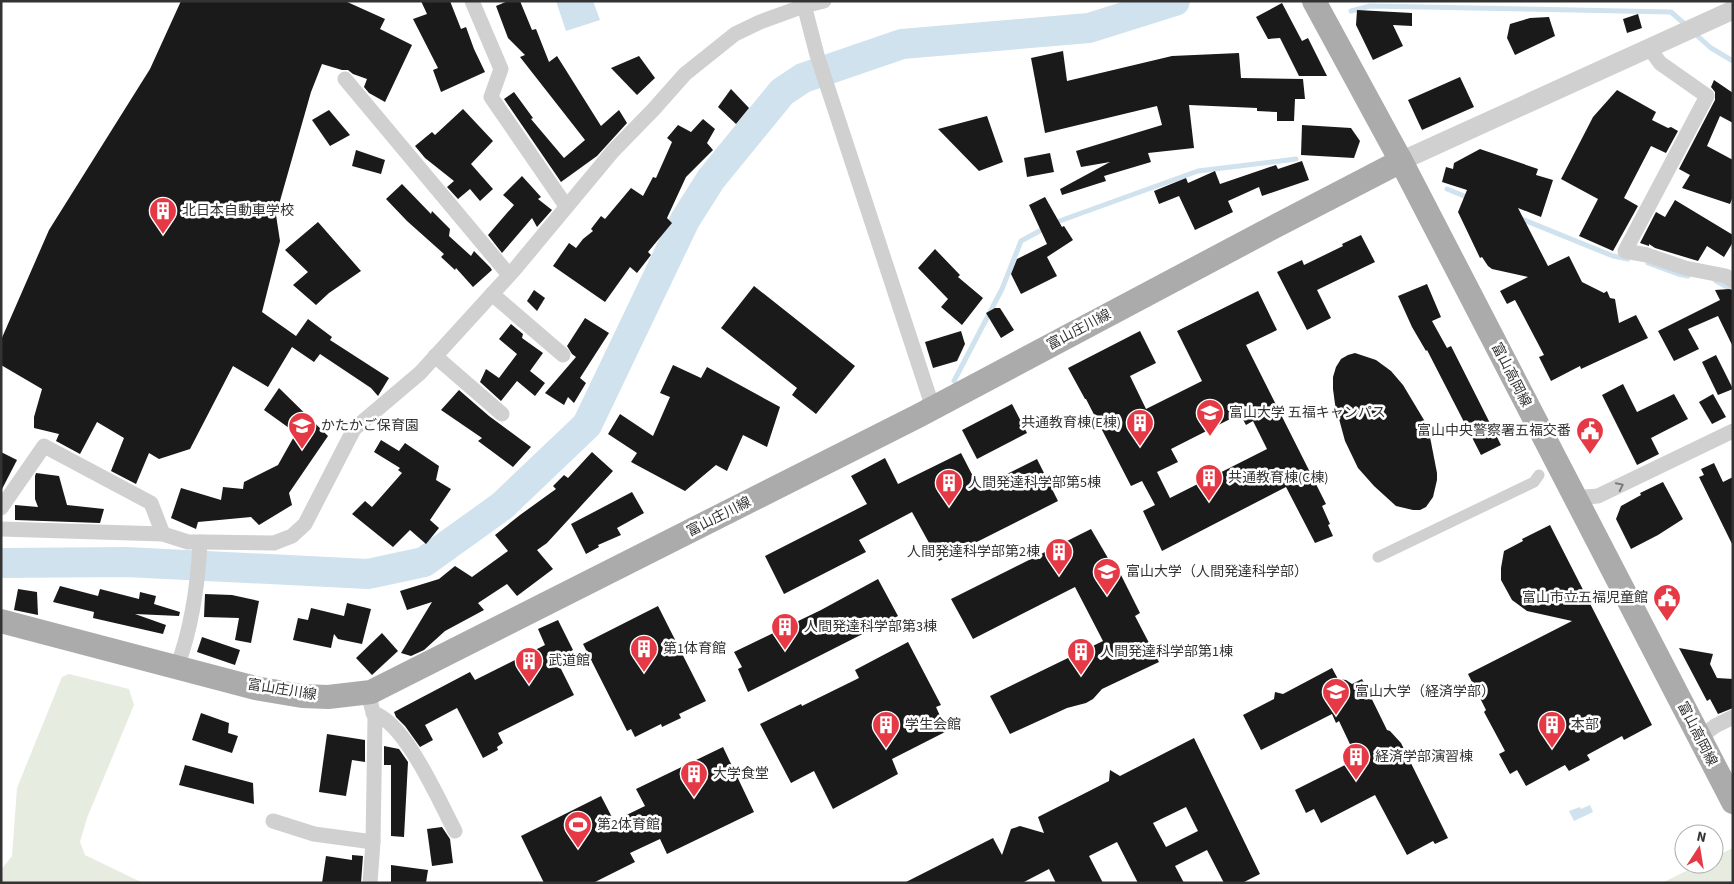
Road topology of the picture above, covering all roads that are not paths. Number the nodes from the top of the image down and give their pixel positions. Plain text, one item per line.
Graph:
1 (472, 1) edge
2 (824, 1) edge
3 (1314, 1) edge
4 (804, 4) edge
5 (1733, 10) edge
6 (1650, 49) junction
7 (345, 79) dead end
8 (1401, 161) junction
9 (566, 206) junction
10 (510, 275) junction
11 (1733, 281) edge
12 (492, 294) junction
13 (563, 355) dead end
14 (435, 356) junction
15 (933, 408) junction
16 (502, 414) dead end
17 (1733, 432) edge
18 (1539, 475) dead end
19 (1574, 498) junction
20 (1, 508) edge
21 (1, 529) edge
22 (163, 534) junction
23 (200, 550) junction
24 (1378, 557) dead end
25 (1, 621) edge
26 (177, 667) junction
27 (372, 702) junction
28 (1733, 717) edge
29 (1699, 738) junction
30 (1733, 802) edge
31 (273, 821) dead end
32 (455, 831) dead end
33 (373, 842) junction
34 (370, 883) edge

1 - 9 street
2 - 4 street
3 - 8 main road, 富山高岡線
4 - 9 street
4 - 15 street
5 - 6 street
6 - 8 street
6 - 11 street
7 - 10 street
8 - 15 main road, 富山庄川線
8 - 19 main road, 富山高岡線
9 - 10 street
10 - 12 street
12 - 13 street
12 - 14 street
14 - 16 street
14 - 23 street
15 - 27 main road, 富山庄川線
19 -> 17 street
18 - 24 street
19 - 29 main road, 富山高岡線
20 - 22 street
21 - 22 street
22 - 23 street
23 - 26 street
25 - 26 main road, 富山庄川線
26 - 27 main road, 富山庄川線
27 - 32 street
27 - 33 street
28 - 29 street
29 - 30 main road, 富山高岡線
31 - 33 street
33 - 34 street

